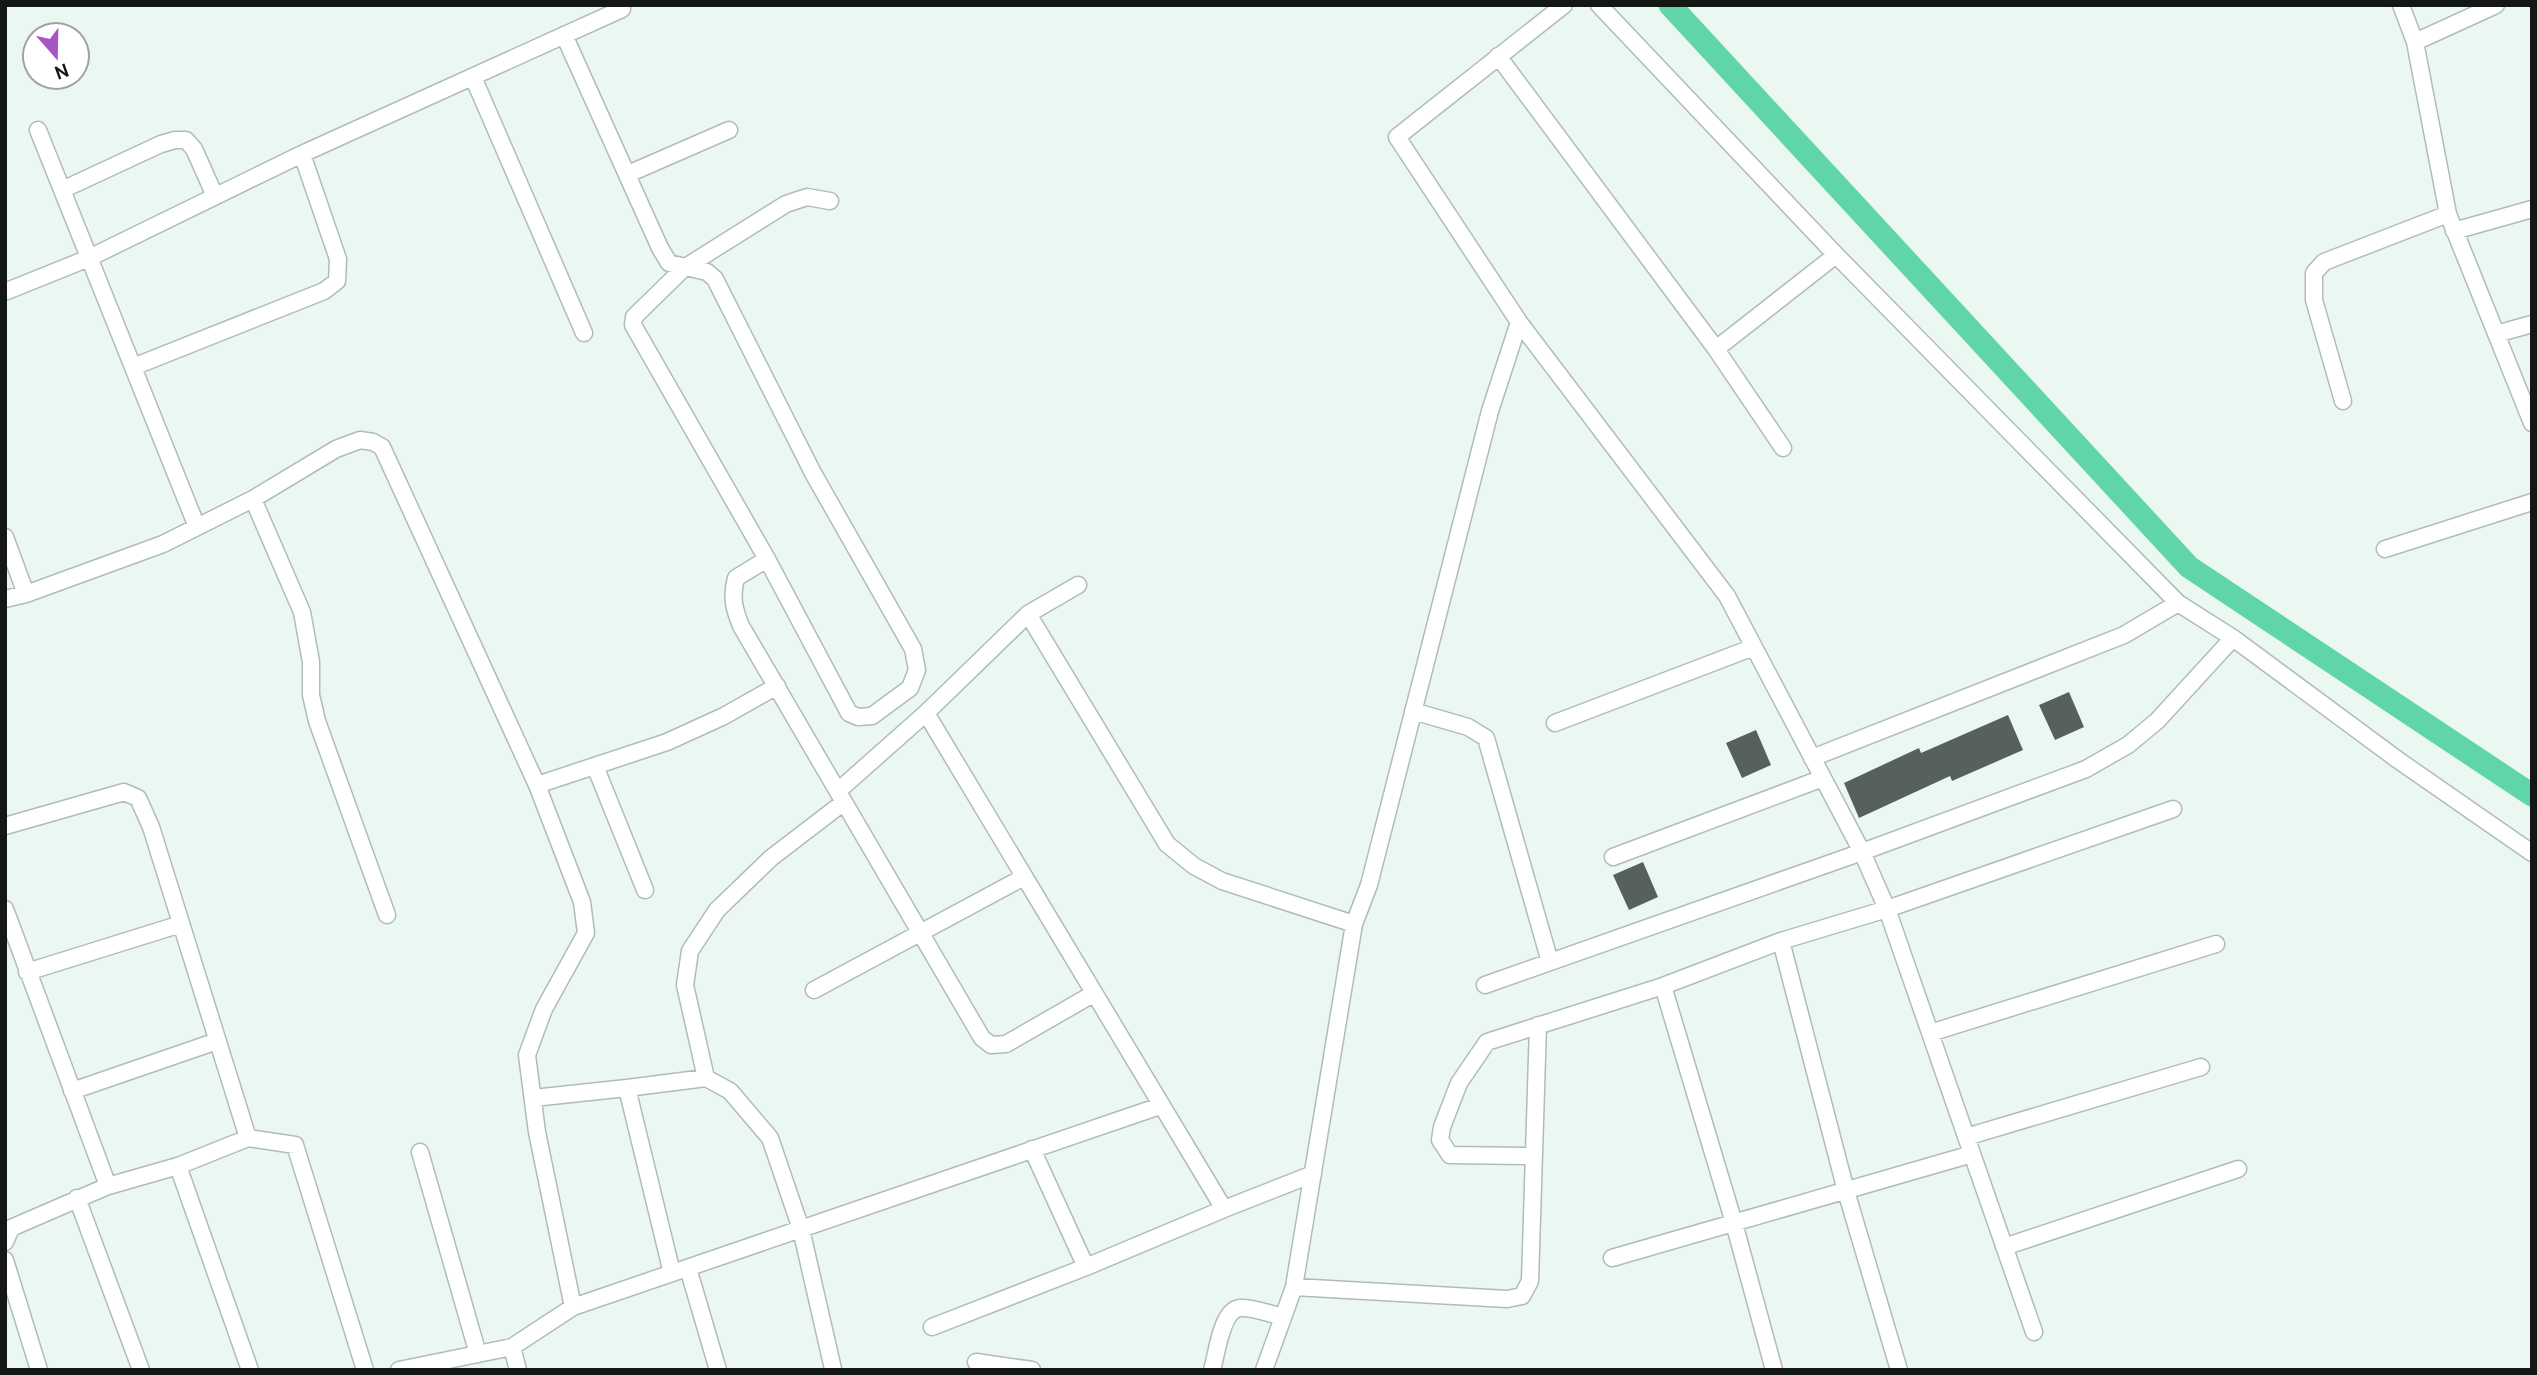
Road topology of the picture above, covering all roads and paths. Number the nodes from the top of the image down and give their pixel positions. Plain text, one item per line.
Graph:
1 (1564, 5) edge
2 (1599, 5) edge
3 (2401, 5) edge
4 (2496, 5) edge
5 (622, 9) dead end
6 (564, 35) junction
7 (2414, 42) junction
8 (1498, 56) junction
9 (473, 76) junction
10 (38, 130) dead end
11 (729, 130) dead end
12 (302, 154) junction
13 (628, 174) junction
14 (62, 190) junction
15 (215, 197) junction
16 (830, 201) dead end
17 (2532, 209) edge
18 (2448, 214) junction
19 (2454, 230) junction
20 (1836, 255) junction
21 (89, 258) junction
22 (684, 268) junction
23 (7, 291) dead end
24 (1519, 322) junction
25 (2532, 324) edge
26 (584, 333) dead end
27 (2496, 334) junction
28 (1716, 349) junction
29 (133, 367) junction
30 (2343, 401) dead end
31 (2532, 423) edge
32 (1783, 448) dead end
33 (253, 499) junction
34 (2532, 502) edge
35 (197, 527) junction
36 (5, 537) edge
37 (2385, 550) dead end
38 (767, 559) junction
39 (1078, 585) dead end
40 (26, 594) junction
41 (5, 598) edge
42 (2178, 603) junction
43 (1028, 614) junction
44 (2233, 638) junction
45 (1754, 647) junction
46 (777, 686) junction
47 (1413, 711) junction
48 (926, 713) junction
49 (1555, 723) dead end
50 (1812, 758) junction
51 (595, 766) junction
52 (1823, 778) junction
53 (537, 785) junction
54 (841, 796) junction
55 (2173, 809) dead end
56 (5, 826) edge
57 (1862, 852) junction
58 (2532, 853) edge
59 (1613, 857) dead end
60 (1024, 877) junction
61 (645, 890) dead end
62 (5, 909) edge
63 (1887, 909) junction
64 (387, 915) dead end
65 (181, 923) junction
66 (1354, 924) junction
67 (920, 933) junction
68 (1781, 941) junction
69 (2216, 944) dead end
70 (1550, 962) junction
71 (27, 972) junction
72 (1485, 985) dead end
73 (1663, 986) junction
74 (814, 990) dead end
75 (1093, 994) junction
76 (1538, 1025) junction
77 (1930, 1033) junction
78 (217, 1041) junction
79 (2201, 1067) dead end
80 (706, 1078) junction
81 (628, 1088) junction
82 (72, 1091) junction
83 (533, 1098) junction
84 (1160, 1106) junction
85 (1966, 1137) junction
86 (248, 1139) junction
87 (1032, 1149) junction
88 (420, 1152) dead end
89 (1972, 1154) junction
90 (1534, 1156) junction
91 (178, 1166) junction
92 (2238, 1169) dead end
93 (1313, 1174) junction
94 (108, 1186) junction
95 (1846, 1191) junction
96 (78, 1198) junction
97 (1224, 1209) junction
98 (1734, 1223) junction
99 (801, 1229) junction
100 (5, 1242) edge
101 (2004, 1247) junction
102 (1612, 1258) dead end
103 (5, 1260) edge
104 (1086, 1267) junction
105 (680, 1271) junction
106 (1294, 1287) junction
107 (573, 1307) junction
108 (1283, 1317) junction
109 (932, 1326) dead end
110 (2034, 1332) dead end
111 (512, 1347) junction
112 (478, 1354) junction
113 (976, 1362) dead end
114 (833, 1368) edge
115 (39, 1370) edge
116 (141, 1370) edge
117 (250, 1370) edge
118 (365, 1370) edge
119 (399, 1370) edge
120 (518, 1370) edge
121 (718, 1370) edge
122 (1032, 1370) edge
123 (1212, 1370) edge
124 (1264, 1370) edge
125 (1774, 1370) edge
126 (1899, 1370) edge

1 - 8 street
2 - 20 street
3 - 7 street
4 - 7 street
5 - 6 street
6 - 9 street
6 - 13 street
7 - 18 street
8 - 24 street
8 - 28 street
9 - 12 street
9 - 26 street
10 - 14 street
11 - 13 street
12 - 15 street
12 - 29 street
13 - 22 street
14 - 15 street
14 - 21 street
15 - 21 street
16 - 22 street
17 - 19 street
18 - 19 street
18 - 30 street
19 - 27 street
20 - 28 street
20 - 42 street
21 - 23 street
21 - 29 street
22 - 38 street
22 - 38 street
24 - 45 street
24 - 47 street
25 - 27 street
27 - 31 street
28 - 32 street
29 - 35 street
33 - 35 street
33 - 53 street
33 - 64 street
34 - 37 street
35 - 40 street
36 - 40 street
38 - 46 street
39 - 43 street
40 - 41 street
42 - 44 street
42 - 50 street
43 - 48 street
43 - 66 street
44 - 57 street
44 - 58 street
45 - 49 street
45 - 50 street
46 - 51 street
46 - 54 street
47 - 66 street
47 - 70 street
48 - 54 street
48 - 60 street
50 - 52 street
51 - 53 street
51 - 61 street
52 - 57 street
52 - 59 street
53 - 83 street
54 - 67 street
54 - 80 street
55 - 63 street
56 - 65 street
57 - 63 street
57 - 70 street
60 - 67 street
60 - 75 street
62 - 71 street
63 - 68 street
63 - 77 street
65 - 71 street
65 - 78 street
66 - 93 street
67 - 74 street
67 - 75 street
68 - 73 street
68 - 95 street
69 - 77 street
70 - 72 street
71 - 82 street
73 - 76 street
73 - 98 street
75 - 84 street
76 - 90 street
76 - 90 street
77 - 85 street
78 - 82 street
78 - 86 street
79 - 85 street
80 - 81 street
80 - 99 street
81 - 83 street
81 - 105 street
82 - 94 street
83 - 107 street
84 - 87 street
84 - 97 street
85 - 89 street
86 - 91 street
86 - 118 street
87 - 99 street
87 - 104 street
88 - 112 street
89 - 95 street
89 - 101 street
90 - 106 street
91 - 94 street
91 - 117 street
92 - 101 street
93 - 97 street
93 - 106 street
94 - 96 street
95 - 98 street
95 - 126 street
96 - 100 street
96 - 116 street
97 - 104 street
98 - 102 street
98 - 125 street
99 - 105 street
99 - 114 street
101 - 110 street
103 - 115 street
104 - 109 street
105 - 107 street
105 - 121 street
106 - 108 street
107 - 111 street
108 - 123 street
108 - 124 street
111 - 112 street
111 - 120 street
112 - 119 street
113 - 122 street

